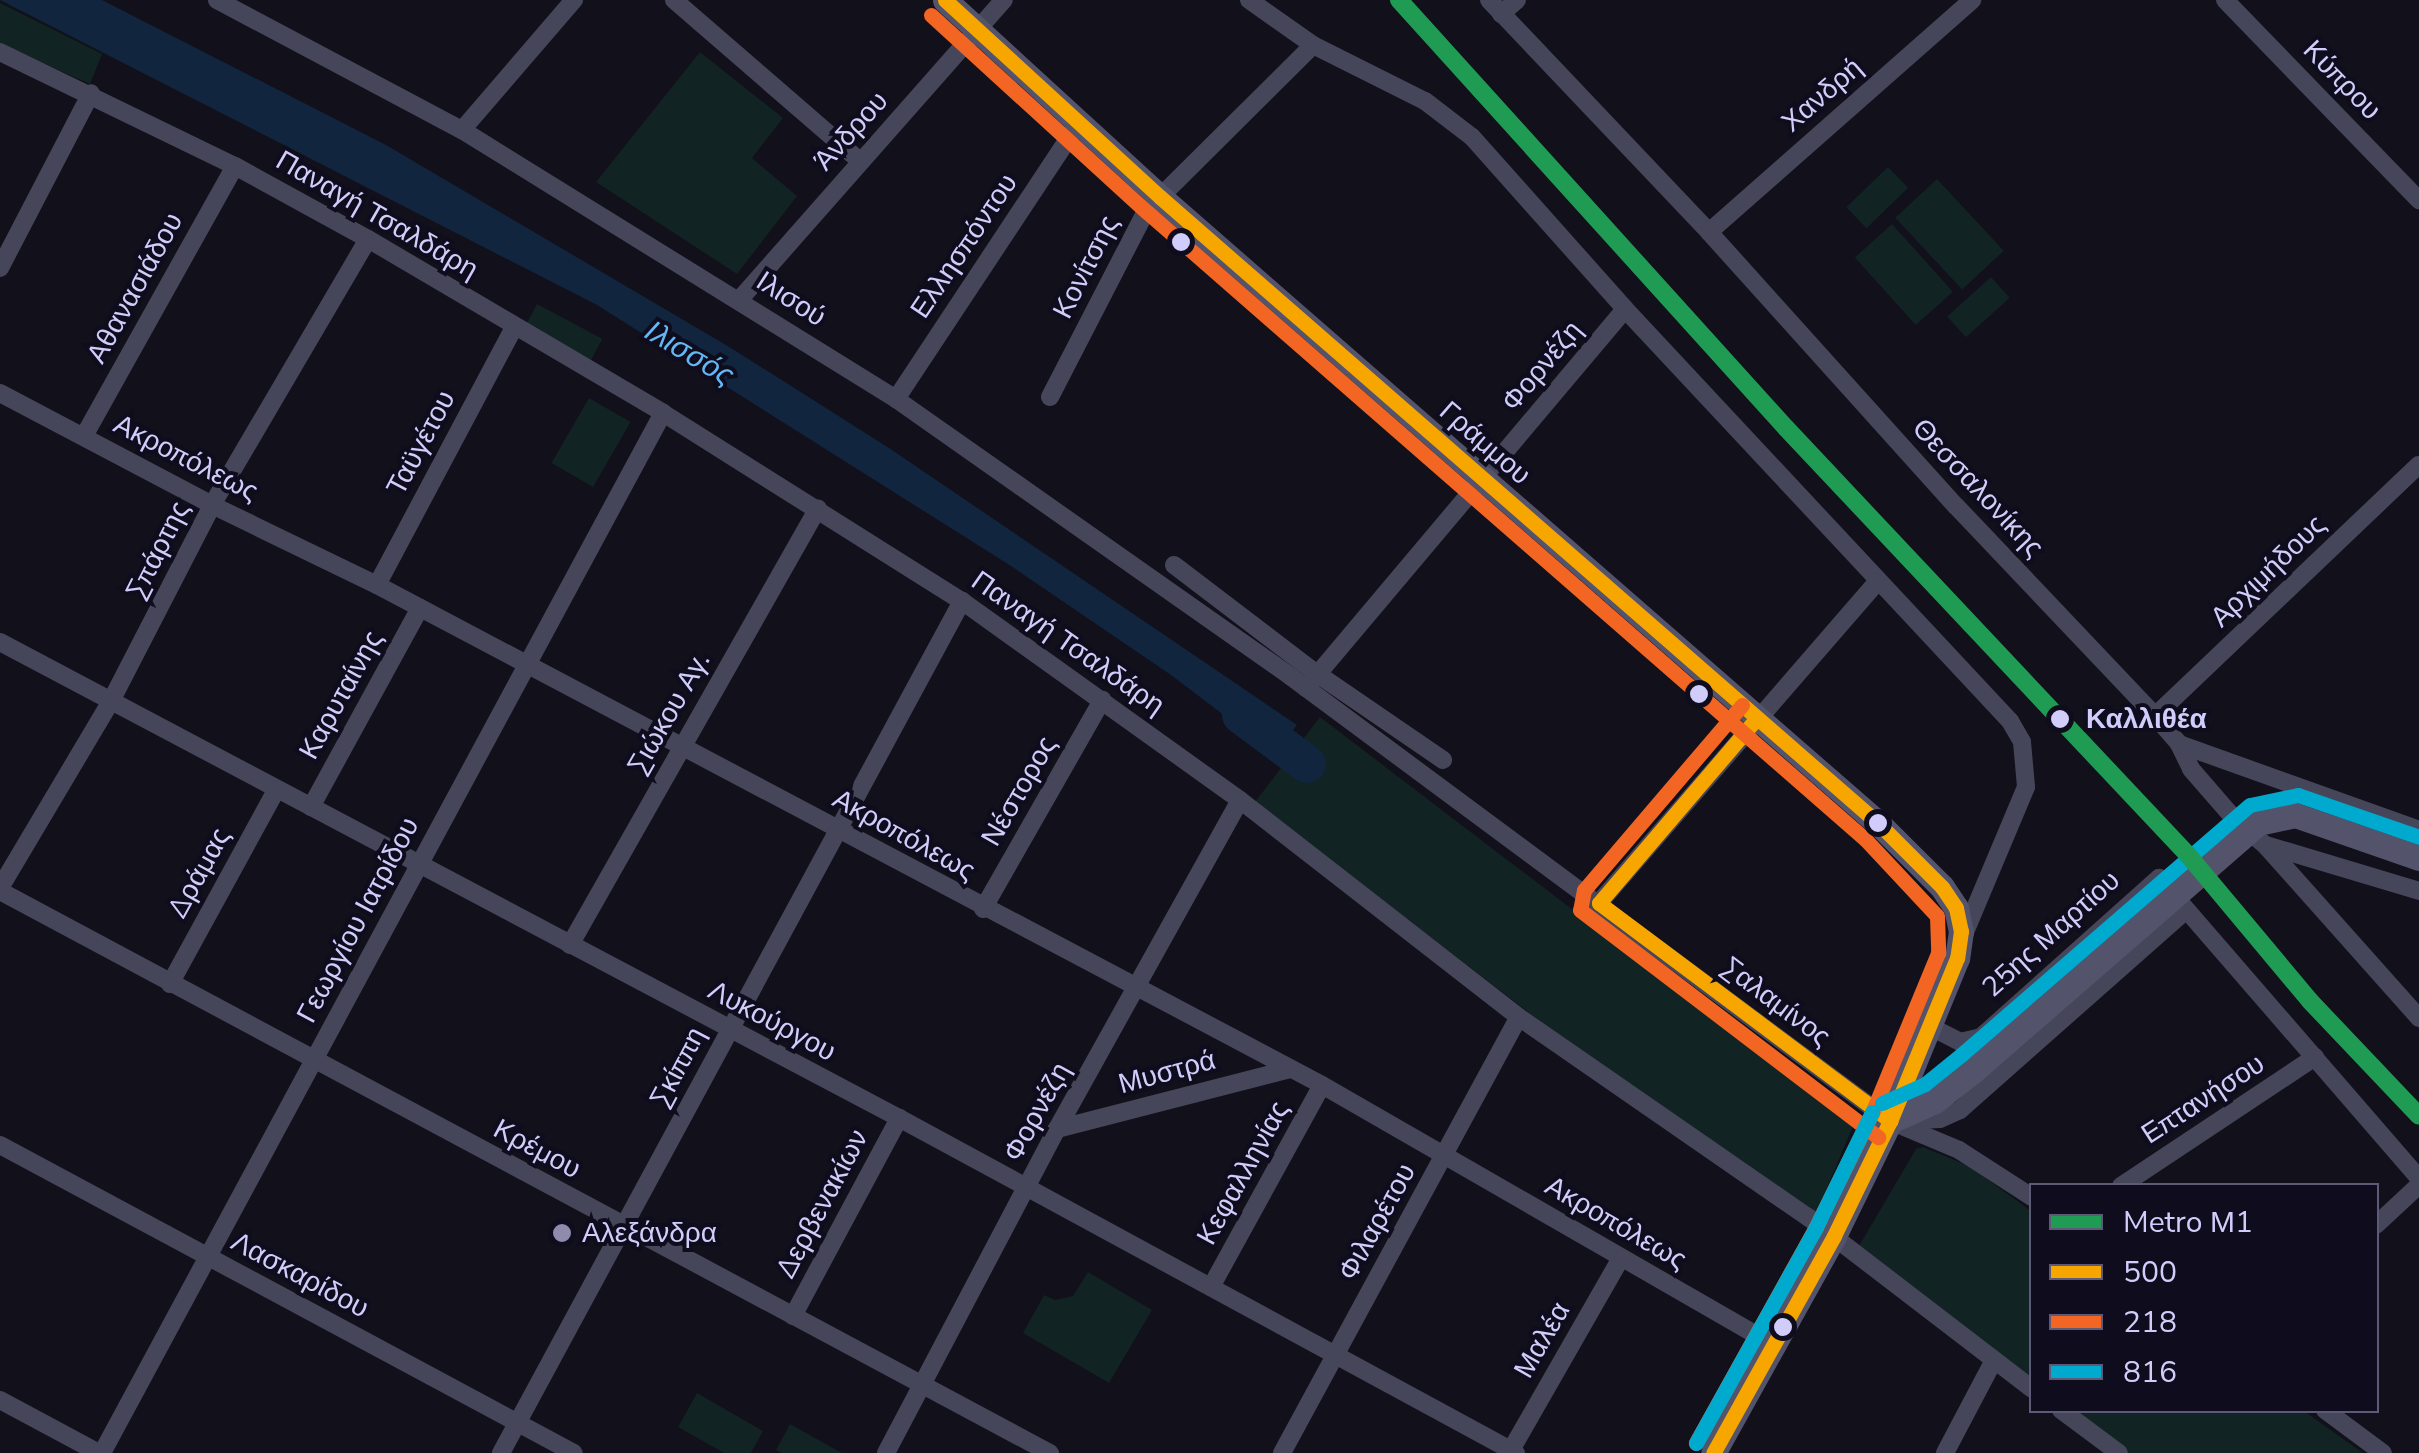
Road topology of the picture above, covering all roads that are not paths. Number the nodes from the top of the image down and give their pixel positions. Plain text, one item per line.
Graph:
1 (220, 0) edge
2 (574, 0) edge
3 (674, 0) edge
4 (945, 0) edge
5 (1004, 0) edge
6 (1250, 0) edge
7 (1516, 0) edge
8 (1972, 0) edge
9 (2225, 0) edge
10 (1495, 7) edge
11 (978, 30) junction
12 (1313, 46) junction
13 (0, 52) edge
14 (92, 94) junction
15 (1079, 123) junction
16 (462, 130) junction
17 (860, 161) junction
18 (235, 166) junction
19 (1160, 197) junction
20 (2419, 200) edge
21 (9, 230) edge
22 (1709, 232) junction
23 (368, 239) junction
24 (0, 268) edge
25 (740, 299) junction
26 (1625, 309) junction
27 (514, 327) junction
28 (0, 393) edge
29 (1050, 397) dead end
30 (896, 400) junction
31 (663, 413) junction
32 (84, 436) junction
33 (2419, 466) edge
34 (1482, 481) junction
35 (212, 505) junction
36 (818, 508) junction
37 (1174, 565) dead end
38 (1877, 582) junction
39 (376, 585) junction
40 (962, 601) junction
41 (420, 608) junction
42 (0, 642) edge
43 (527, 665) junction
44 (1311, 680) junction
45 (1102, 700) junction
46 (110, 702) junction
47 (2155, 716) junction
48 (1757, 718) junction
49 (2180, 744) junction
50 (682, 746) junction
51 (1443, 760) dead end
52 (276, 790) junction
53 (1240, 800) junction
54 (311, 808) junction
55 (838, 830) junction
56 (2419, 830) edge
57 (2266, 845) junction
58 (2419, 858) edge
59 (419, 864) junction
60 (0, 890) edge
61 (2419, 891) edge
62 (1599, 903) junction
63 (984, 909) junction
64 (2186, 910) junction
65 (1961, 943) junction
66 (570, 945) junction
67 (170, 984) junction
68 (1136, 990) junction
69 (1519, 1017) junction
70 (2419, 1018) edge
71 (1929, 1026) junction
72 (730, 1030) junction
73 (2315, 1058) junction
74 (313, 1060) junction
75 (1290, 1068) junction
76 (1322, 1085) junction
77 (899, 1118) junction
78 (1890, 1122) junction
79 (1058, 1129) junction
80 (0, 1146) edge
81 (1445, 1156) junction
82 (2419, 1181) edge
83 (2126, 1183) edge
84 (1026, 1188) junction
85 (2029, 1195) edge
86 (2379, 1222) edge
87 (624, 1226) junction
88 (1834, 1236) junction
89 (208, 1257) junction
90 (1621, 1258) junction
91 (1211, 1287) junction
92 (793, 1316) junction
93 (1772, 1344) junction
94 (1335, 1353) junction
95 (1993, 1362) junction
96 (921, 1386) junction
97 (2029, 1387) edge
98 (0, 1400) edge
99 (2065, 1413) edge
100 (2329, 1413) edge
101 (517, 1422) junction
102 (1514, 1452) edge
103 (100, 1453) edge
104 (500, 1453) edge
105 (574, 1453) edge
106 (886, 1453) edge
107 (1050, 1453) edge
108 (1282, 1453) edge
109 (1713, 1453) edge
110 (1945, 1453) edge
111 (2119, 1453) edge
112 (2383, 1453) edge

1 - 16 street, Ιλισού
2 - 16 street
3 - 17 street
4 - 11 street, Γράμμου
5 - 11 street, Άνδρου
6 - 12 street
7 - 10 street
8 - 22 street, Χανδρή
9 - 20 street, Κύπρου
10 - 22 street, Θεσσαλονίκης
11 - 15 street, Γράμμου
11 - 17 street, Άνδρου
12 - 19 street, Κονίτσης
12 - 26 street
13 - 14 street, Παναγή Τσαλδάρη
14 - 18 street, Παναγή Τσαλδάρη
14 - 21 street
15 - 19 street, Γράμμου
15 - 30 street, Ελλησπόντου
16 - 25 street, Ιλισού
17 - 25 street, Άνδρου
18 - 23 street, Παναγή Τσαλδάρη
18 - 32 street, Αθανασιάδου
19 - 29 street, Κονίτσης
19 - 34 street, Γράμμου
21 - 24 street
22 - 47 street, Θεσσαλονίκης
23 - 27 street, Παναγή Τσαλδάρη
23 - 35 street, Σπάρτης
25 - 30 street, Ιλισού
26 - 34 street, Φορνέζη
26 - 38 street
27 - 31 street, Παναγή Τσαλδάρη
27 - 39 street, Ταϋγέτου
28 - 32 street, Ακροπόλεως
30 - 44 street, Ιλισού
31 - 36 street, Παναγή Τσαλδάρη
31 - 43 street, Γεωργίου Ιατρίδου
32 - 35 street, Ακροπόλεως
33 - 47 street, Αρχιμήδους
34 - 44 street, Φορνέζη
34 - 48 street, Γράμμου
35 - 39 street, Ακροπόλεως
35 - 46 street, Σπάρτης
36 - 40 street, Παναγή Τσαλδάρη
36 - 50 street, Σιώκου Αγ.
37 - 44 street, Σαλαμίνος
38 - 48 street
38 - 65 street
39 - 41 street, Ακροπόλεως
40 - 45 street, Παναγή Τσαλδάρη
40 - 55 street, Σκίππη
41 - 43 street, Ακροπόλεως
41 - 54 street, Καρυταίνης
42 - 46 street, Λυκούργου
43 - 50 street, Ακροπόλεως
43 - 59 street, Γεωργίου Ιατρίδου
44 - 51 street, Σαλαμίνος
44 - 62 street, Σαλαμίνος
45 - 53 street, Παναγή Τσαλδάρη
45 - 63 street, Νέστορος
46 - 52 street, Λυκούργου
46 - 60 street, Σπάρτης
47 - 49 street, Θεσσαλονίκης
48 - 62 street
48 - 65 street, Γράμμου
49 - 56 street
49 - 57 street, Θεσσαλονίκης
50 - 55 street, Ακροπόλεως
50 - 66 street, Σιώκου Αγ.
52 - 54 street, Λυκούργου
52 - 67 street, Δράμας
53 - 68 street, Φορνέζη
53 - 69 street, Παναγή Τσαλδάρη
54 - 59 street, Λυκούργου
55 - 63 street, Ακροπόλεως
55 - 72 street, Σκίππη
57 - 61 street
57 - 70 street, Θεσσαλονίκης
58 - 78 street, 25ης Μαρτίου, bridge
59 - 66 street, Λυκούργου
59 - 74 street, Γεωργίου Ιατρίδου
60 - 67 street, Κρέμου
62 - 78 street, Σαλαμίνος
63 - 68 street, Ακροπόλεως
64 - 71 street, 25ης Μαρτίου
64 - 73 street
64 - 78 street
65 - 71 street
66 - 72 street, Λυκούργου
67 - 74 street, Κρέμου
68 - 75 street, Ακροπόλεως
68 - 79 street, Φορνέζη
69 - 81 street, Φιλαρέτου
69 - 88 street, Παναγή Τσαλδάρη
71 - 78 street
72 - 77 street, Λυκούργου
72 - 87 street, Σκίππη
73 - 82 street
73 - 83 street, Επτανήσου
74 - 87 street, Κρέμου
74 - 89 street, Γεωργίου Ιατρίδου
75 - 76 street, Ακροπόλεως
75 - 79 street, Μυστρά
76 - 81 street, Ακροπόλεως
76 - 91 street, Κεφαλληνίας
77 - 84 street, Λυκούργου
77 - 92 street, Δερβενακίων
78 - 85 street, Σαλαμίνος
78 - 88 street
79 - 84 street, Φορνέζη
80 - 89 street, Λασκαρίδου
81 - 90 street, Ακροπόλεως
81 - 94 street, Φιλαρέτου
82 - 86 street
84 - 91 street, Λυκούργου
84 - 96 street, Φορνέζη
87 - 92 street, Κρέμου
87 - 101 street, Σκίππη
88 - 93 street
88 - 95 street, Παναγή Τσαλδάρη
89 - 101 street, Λασκαρίδου
89 - 103 street, Γεωργίου Ιατρίδου
90 - 93 street, Ακροπόλεως
90 - 102 street, Μαλέα
91 - 94 street, Λυκούργου
92 - 96 street, Κρέμου
93 - 109 street
94 - 102 street, Λυκούργου
94 - 108 street, Φιλαρέτου
95 - 97 street, Παναγή Τσαλδάρη
95 - 110 street
96 - 106 street, Φορνέζη
96 - 107 street, Κρέμου
98 - 103 street
99 - 111 street
100 - 112 street
101 - 104 street, Σκίππη
101 - 105 street, Λασκαρίδου

